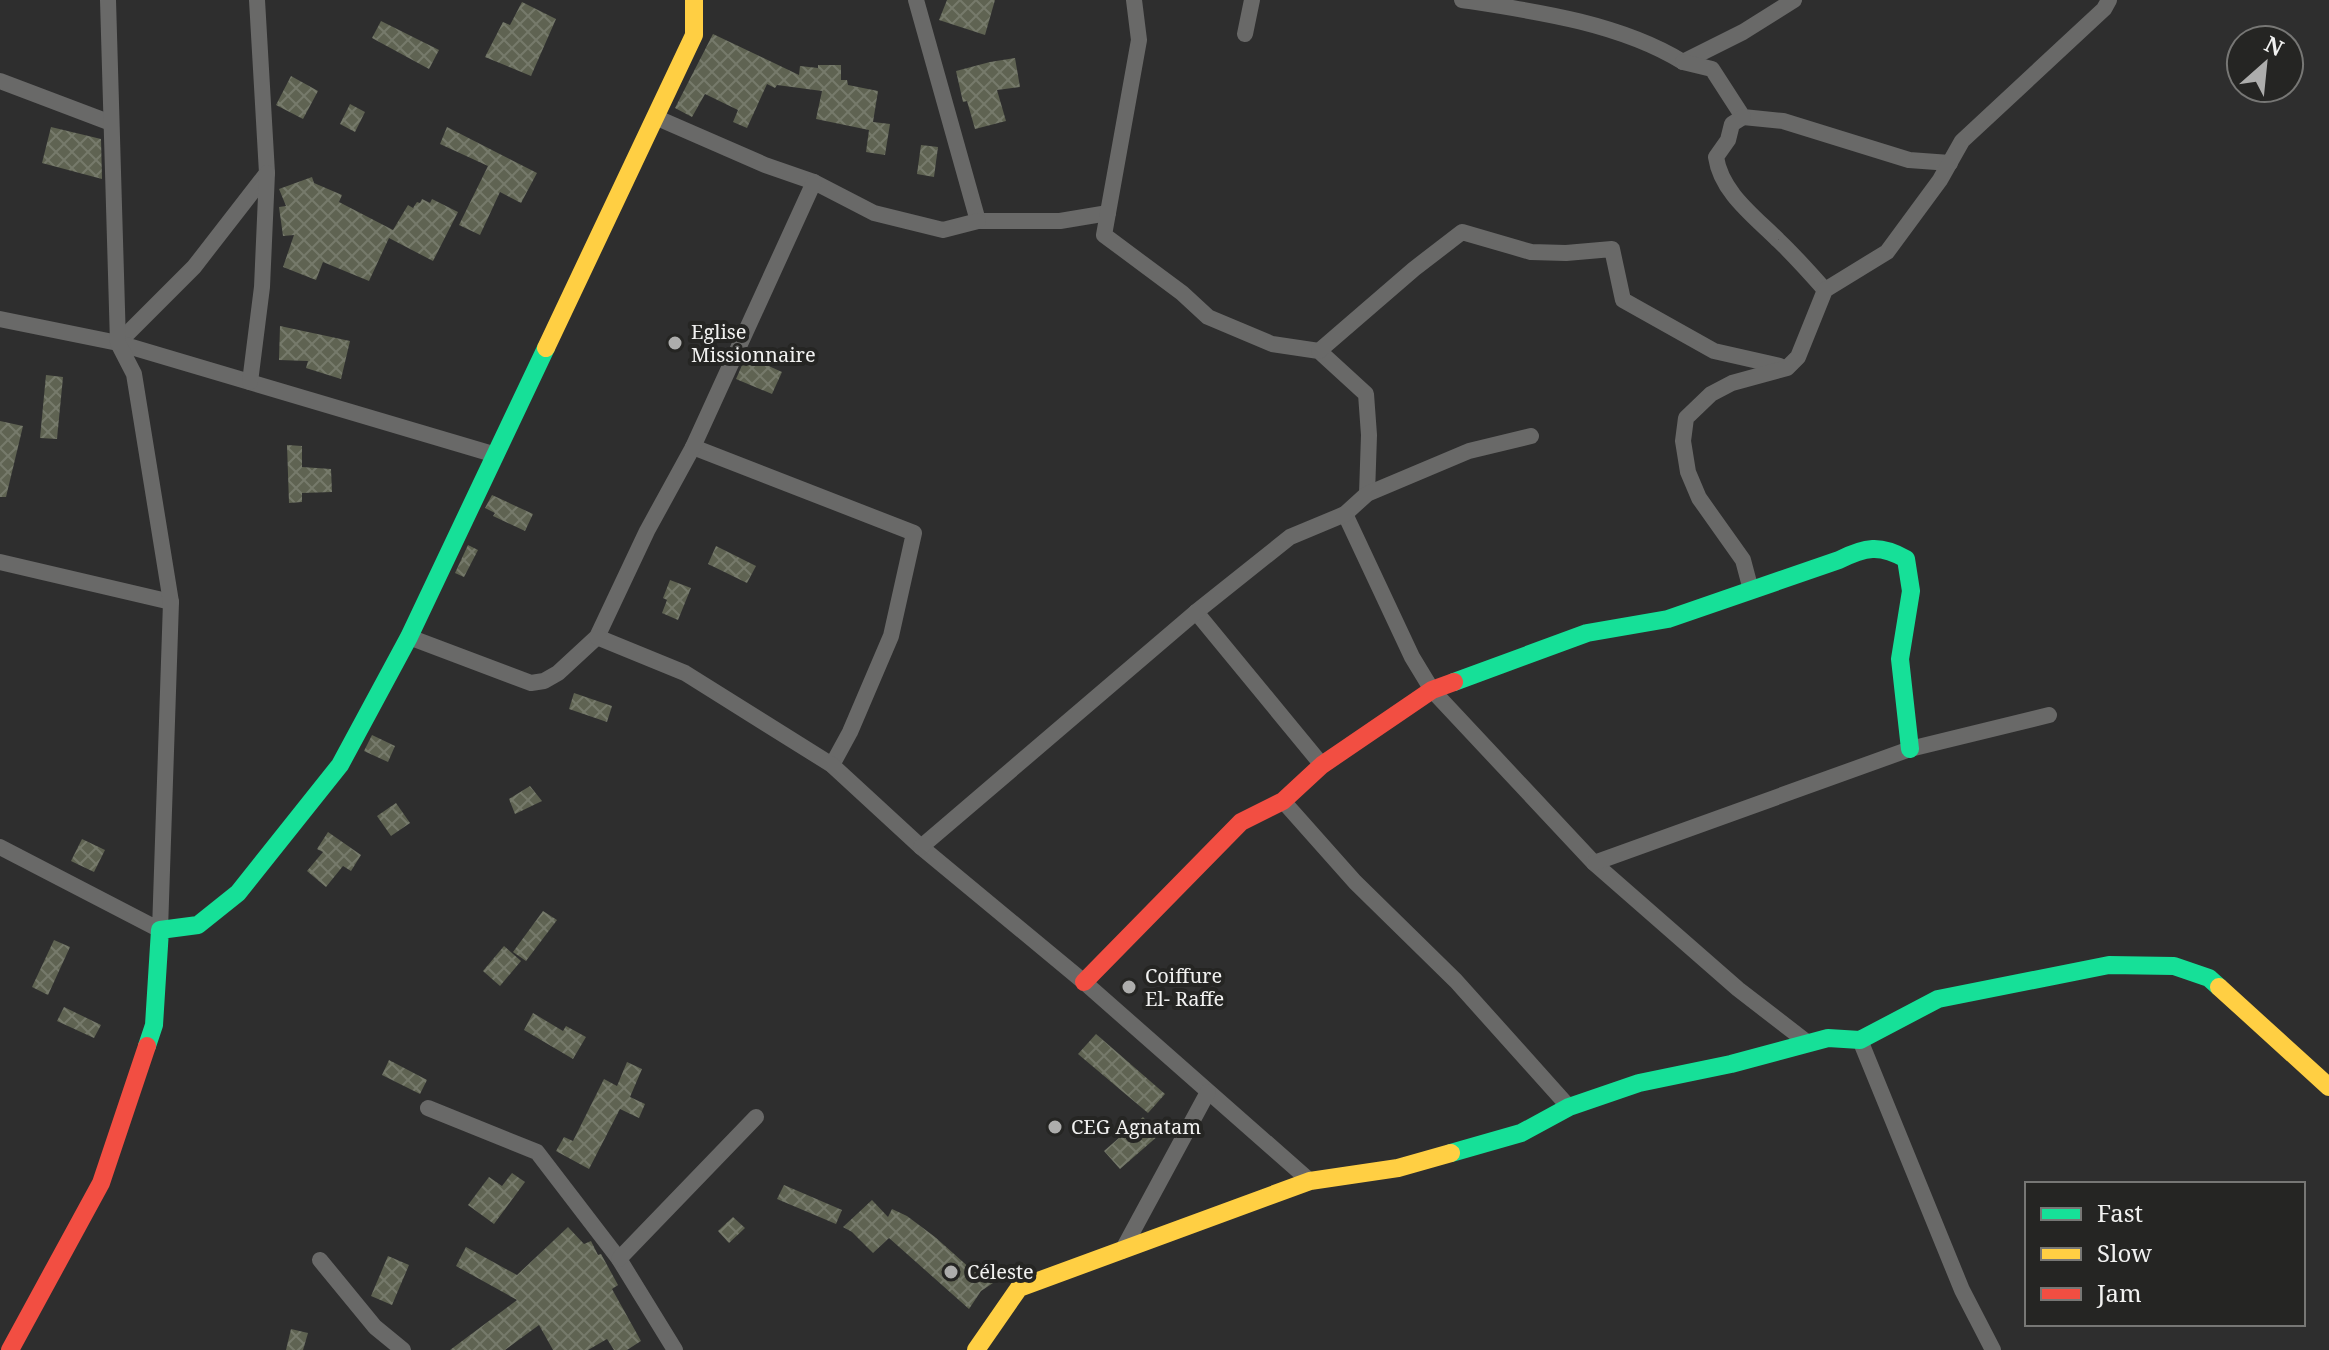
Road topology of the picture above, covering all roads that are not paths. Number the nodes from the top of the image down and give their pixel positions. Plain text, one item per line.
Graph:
1 (108, 0) edge
2 (257, 0) edge
3 (694, 0) edge
4 (916, 0) edge
5 (1134, 0) edge
6 (1252, 0) edge
7 (1462, 0) edge
8 (1794, 0) edge
9 (2109, 0) edge
10 (1245, 34) dead end
11 (1683, 62) junction
12 (0, 81) edge
13 (655, 117) junction
14 (1743, 117) junction
15 (111, 123) junction
16 (1950, 163) junction
17 (267, 173) junction
18 (814, 182) junction
19 (1108, 213) junction
20 (978, 221) junction
21 (1825, 290) junction
22 (0, 319) edge
23 (118, 343) junction
24 (1319, 351) junction
25 (1787, 368) junction
26 (250, 382) junction
27 (1531, 436) dead end
28 (693, 447) junction
29 (496, 455) junction
30 (1367, 494) junction
31 (1345, 514) junction
32 (0, 562) edge
33 (1751, 590) junction
34 (171, 602) junction
35 (1196, 612) junction
36 (409, 637) junction
37 (597, 637) junction
38 (1432, 690) junction
39 (2049, 715) dead end
40 (1910, 749) junction
41 (1322, 765) junction
42 (844, 775) junction
43 (1283, 801) junction
44 (0, 847) edge
45 (921, 847) junction
46 (1594, 863) junction
47 (160, 930) junction
48 (1084, 982) junction
49 (1860, 1040) junction
50 (1808, 1043) junction
51 (2329, 1087) edge
52 (1208, 1092) junction
53 (1569, 1107) junction
54 (428, 1108) dead end
55 (756, 1117) dead end
56 (1310, 1181) junction
57 (1122, 1251) junction
58 (619, 1259) junction
59 (320, 1260) dead end
60 (10, 1350) edge
61 (403, 1350) edge
62 (675, 1350) edge
63 (976, 1350) edge
64 (1993, 1350) edge

1 - 15 street
2 - 17 street
3 - 13 street
4 - 20 street
5 - 19 street
6 - 10 street
7 - 11 street
8 - 11 street
9 - 16 street
11 - 14 street
12 - 15 street
13 - 18 street
13 - 29 street
14 - 16 street
14 - 21 street
15 - 23 street
16 - 21 street
17 - 23 street
17 - 26 street
18 - 20 street
18 - 28 street
19 - 20 street
19 - 24 street
21 - 25 street
22 - 23 street
23 - 26 street
23 - 34 street
24 - 25 street
24 - 30 street
25 - 33 street
26 - 29 street
27 - 30 street
28 - 37 street
28 - 42 street
29 - 36 street
30 - 31 street
31 - 35 street
31 - 38 street
32 - 34 street
33 - 38 street
33 - 40 street
34 - 47 street
35 - 41 street
35 - 45 street
36 - 37 street
36 - 47 street
37 - 42 street
38 - 41 street
38 - 46 street
39 - 40 street
40 - 46 street
41 - 43 street
42 - 45 street
43 - 48 street
43 - 53 street
44 - 47 street
45 - 48 street
46 - 50 street
47 - 60 street
48 - 52 street
49 - 50 street
49 - 51 street
49 - 64 street
50 - 53 street
52 - 56 street
52 - 57 street
53 - 56 street
54 - 58 street
55 - 58 street
56 - 57 street
57 - 63 street
58 - 62 street
59 - 61 street

